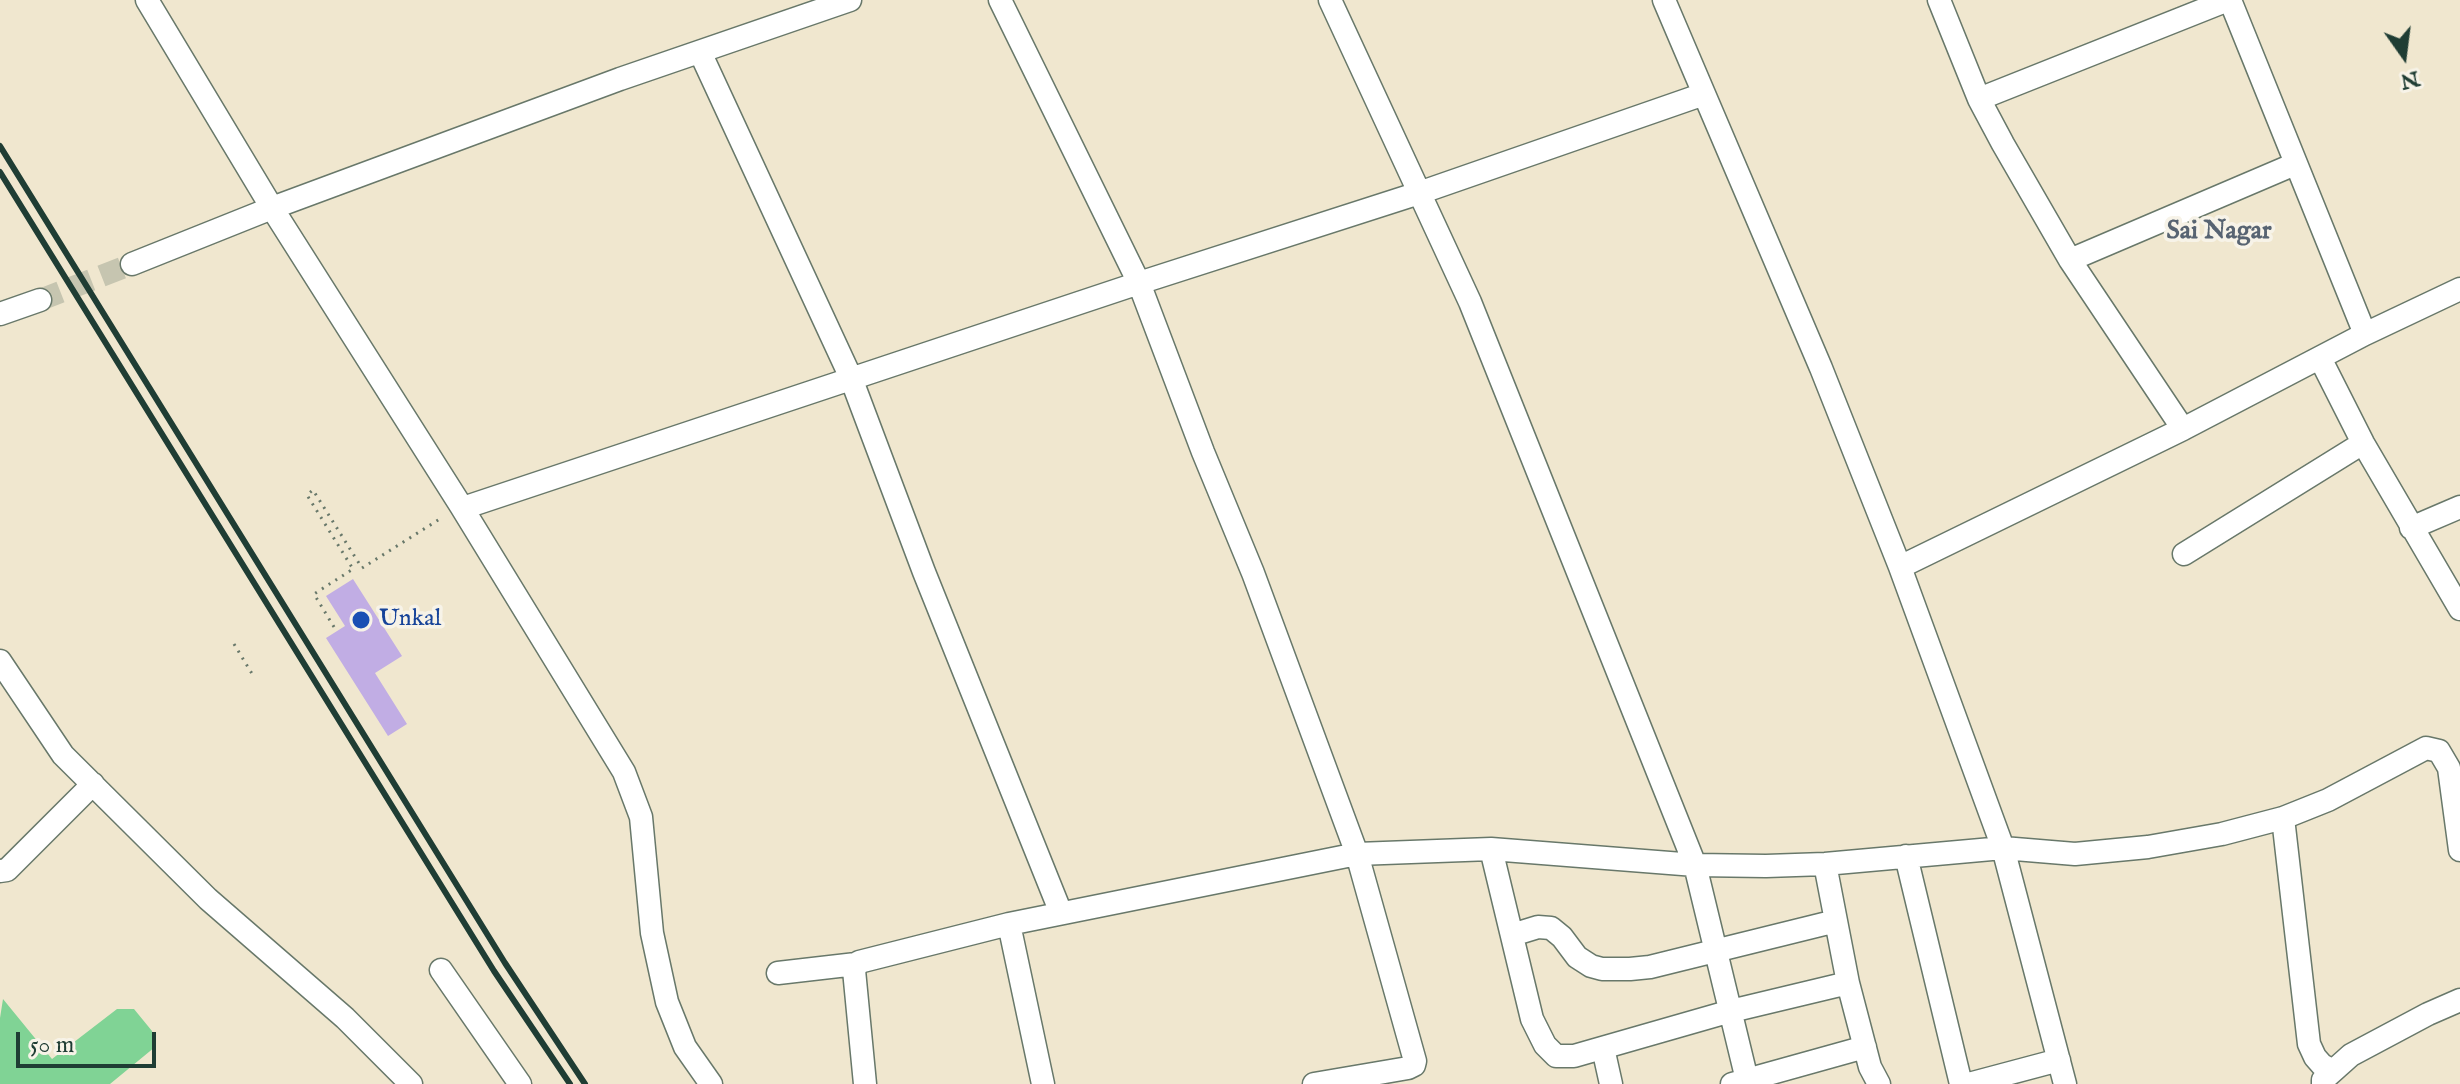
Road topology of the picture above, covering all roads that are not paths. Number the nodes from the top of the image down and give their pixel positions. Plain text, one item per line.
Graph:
1 (147, 0) edge
2 (850, 0) edge
3 (1000, 0) edge
4 (1330, 0) edge
5 (1939, 0) edge
6 (2229, 0) edge
7 (1666, 1) edge
8 (700, 52) junction
9 (1704, 94) junction
10 (1979, 99) junction
11 (2295, 164) junction
12 (1419, 193) junction
13 (272, 208) junction
14 (2070, 260) junction
15 (132, 264) tunnel mouth
16 (1139, 283) junction
17 (2460, 289) edge
18 (40, 300) tunnel mouth
19 (0, 314) edge
20 (2365, 334) junction
21 (2320, 358) junction
22 (851, 378) junction
23 (2183, 429) junction
24 (2363, 443) junction
25 (462, 507) junction
26 (2460, 507) edge
27 (2411, 528) junction
28 (2184, 554) dead end
29 (1900, 567) junction
30 (2460, 609) edge
31 (0, 661) edge
32 (93, 784) junction
33 (2283, 818) junction
34 (2003, 848) junction
35 (1491, 849) junction
36 (2460, 850) edge
37 (1357, 854) junction
38 (1906, 856) junction
39 (1825, 864) junction
40 (1695, 865) junction
41 (0, 871) edge
42 (1061, 913) junction
43 (1836, 921) junction
44 (1009, 924) junction
45 (1512, 935) junction
46 (1716, 951) junction
47 (856, 964) junction
48 (441, 970) dead end
49 (778, 973) dead end
50 (1848, 983) junction
51 (2460, 1000) edge
52 (1731, 1011) junction
53 (1865, 1047) junction
54 (1603, 1048) junction
55 (2059, 1060) junction
56 (2322, 1080) edge
57 (1342, 1082) edge
58 (1742, 1082) edge
59 (411, 1084) edge
60 (520, 1084) edge
61 (711, 1084) edge
62 (865, 1084) edge
63 (1043, 1084) edge
64 (1314, 1084) edge
65 (1611, 1084) edge
66 (1879, 1084) edge
67 (1961, 1084) edge
68 (1969, 1084) edge
69 (2065, 1084) edge

1 - 13 street
2 - 8 street
3 - 16 street
4 - 12 street
5 - 10 street
6 - 10 street
6 - 11 street
7 - 9 street
8 - 13 street
8 - 22 street
9 - 12 street
9 - 29 street
10 - 14 street
11 - 14 street
11 - 20 street
12 - 16 street
12 - 40 street
13 - 15 street
13 - 25 street
14 - 23 street
16 - 22 street
16 - 37 street
17 - 20 street
18 - 19 street
20 - 21 street
21 - 23 street
21 - 24 street
22 - 25 street
22 - 42 street
23 - 29 street
24 - 27 street
24 - 28 street
25 - 61 street
26 - 27 street
27 - 30 street
29 - 34 street
31 - 32 street
32 - 41 street
32 - 59 street
33 - 34 street
33 - 36 street
33 - 56 street
34 - 38 street
34 - 55 street
35 - 37 street
35 - 40 street
35 - 45 street
37 - 42 street
37 - 57 street
38 - 39 street
38 - 67 street
39 - 40 street
39 - 43 street
40 - 46 street
42 - 44 street
43 - 46 street
43 - 50 street
44 - 47 street
44 - 63 street
45 - 46 street
45 - 54 street
46 - 52 street
47 - 49 street
47 - 62 street
48 - 60 street
50 - 52 street
50 - 53 street
51 - 56 street
52 - 54 street
52 - 58 street
53 - 58 street
53 - 66 street
54 - 65 street
55 - 68 street
55 - 69 street
57 - 64 street

